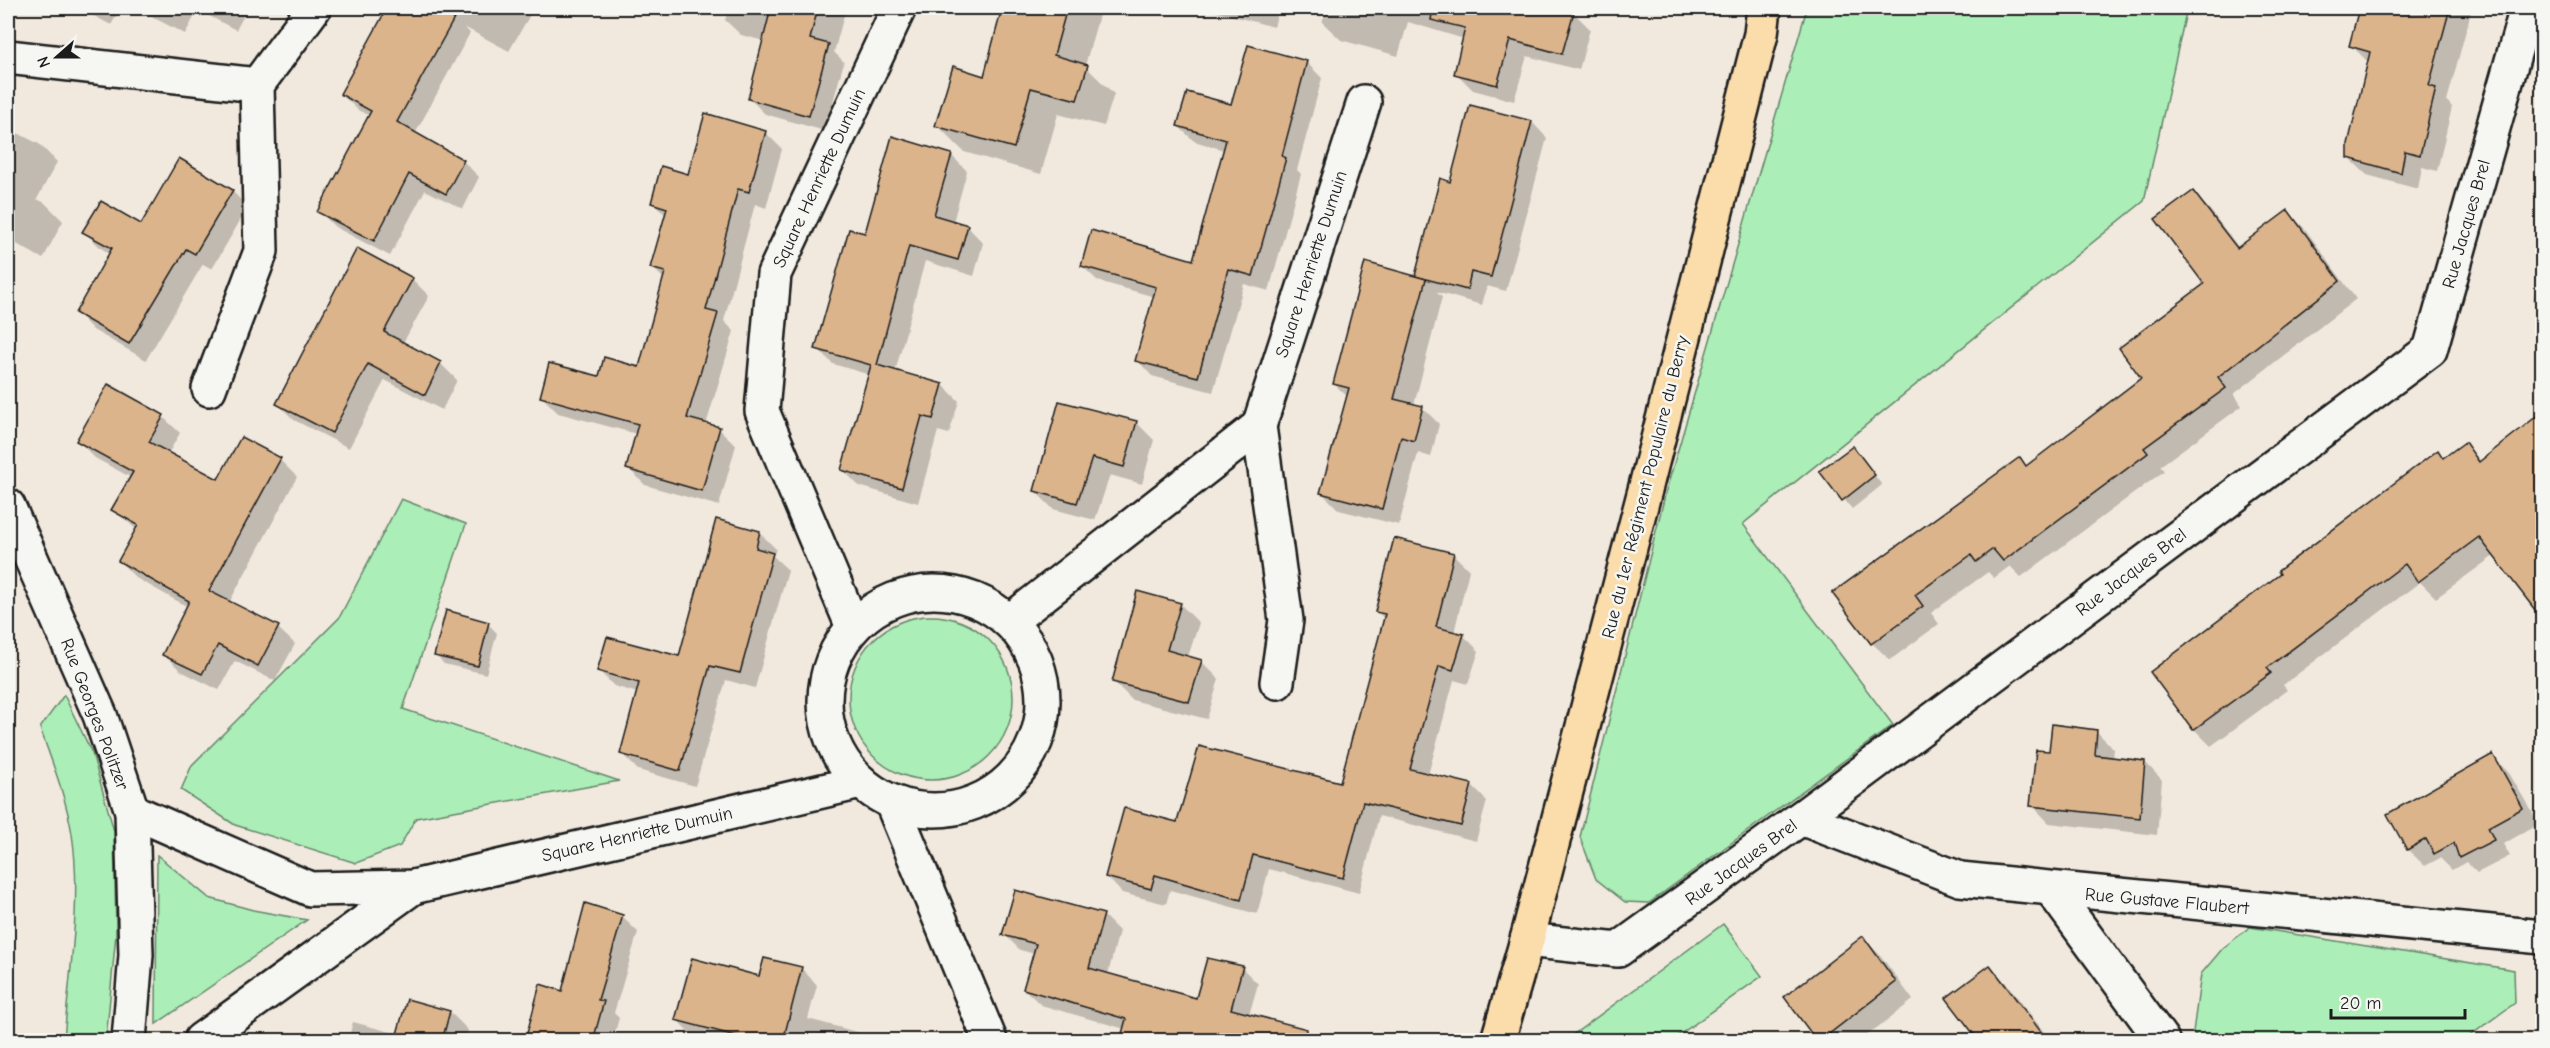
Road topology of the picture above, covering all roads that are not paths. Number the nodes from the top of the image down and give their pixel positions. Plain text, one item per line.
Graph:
1 (314, 8) edge
2 (899, 8) edge
3 (2527, 8) edge
4 (1765, 16) edge
5 (8, 57) edge
6 (257, 85) junction
7 (1364, 102) dead end
8 (208, 389) dead end
9 (1258, 426) junction
10 (8, 506) edge
11 (1010, 621) junction
12 (853, 627) junction
13 (1277, 682) dead end
14 (861, 782) junction
15 (892, 803) junction
16 (132, 811) junction
17 (1801, 818) junction
18 (413, 887) junction
19 (2052, 890) junction
20 (2542, 938) edge
21 (1527, 940) junction
22 (2158, 1039) edge
23 (129, 1041) edge
24 (201, 1041) edge
25 (990, 1041) edge
26 (1498, 1041) edge

1 - 6 street
2 - 12 street, Square Henriette Dumuin
3 - 17 street, Rue Jacques Brel
4 - 21 main road, Rue du 1er Régiment Populaire du Berry
5 - 6 street
6 - 8 street
7 - 9 street, Square Henriette Dumuin
9 - 11 street
9 - 13 street, Square Henriette Dumuin
10 - 16 street, Rue Georges Politzer
11 - 12 street
11 - 15 street
12 - 14 street
14 - 15 street
14 - 18 street, Square Henriette Dumuin
15 - 25 street
16 - 18 street
16 - 23 street, Rue Georges Politzer
17 - 19 street, Rue Gustave Flaubert
17 - 21 street, Rue Jacques Brel
18 - 24 street
19 - 20 street, Rue Gustave Flaubert
19 - 22 street
21 - 26 main road, Rue du 1er Régiment Populaire du Berry

